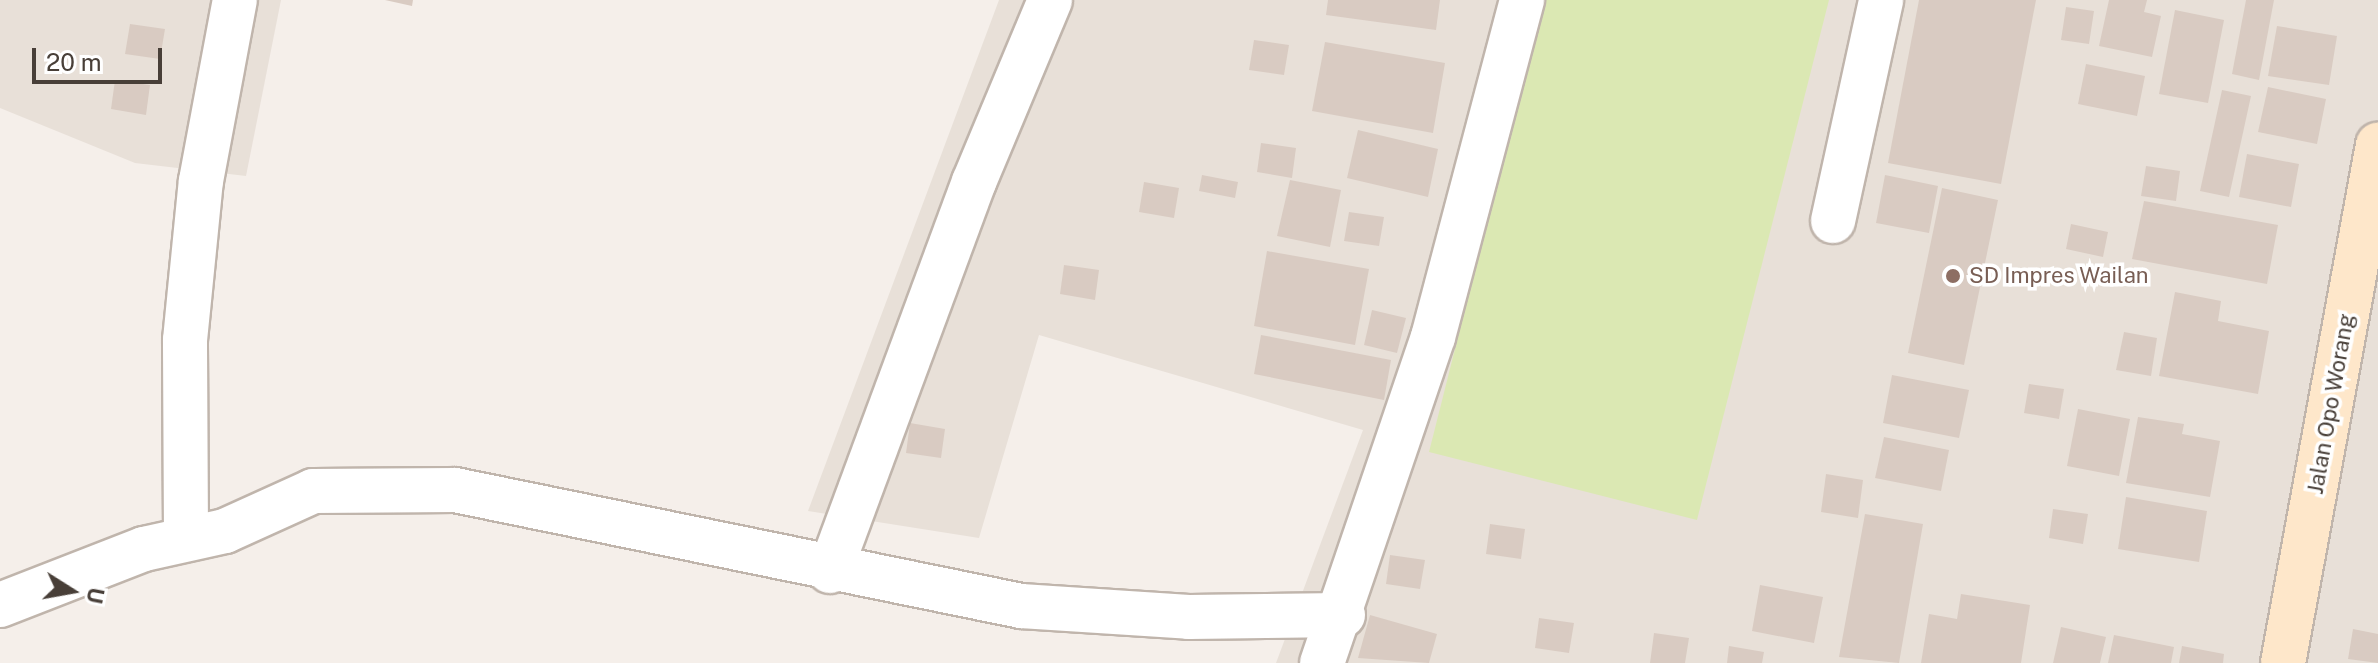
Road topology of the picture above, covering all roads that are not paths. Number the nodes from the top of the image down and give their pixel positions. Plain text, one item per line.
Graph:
1 (235, 0) edge
2 (1050, 0) edge
3 (1522, 0) edge
4 (1881, 0) edge
5 (2378, 145) edge
6 (1833, 221) dead end
7 (186, 537) junction
8 (830, 571) junction
9 (0, 605) edge
10 (1343, 615) junction
11 (1322, 663) edge
12 (2283, 663) edge

1 - 7 street
2 - 8 street
3 - 10 street
4 - 6 street
5 - 12 street, Jalan Opo Worang
7 - 8 street
7 - 9 street
8 - 10 street
10 - 11 street

